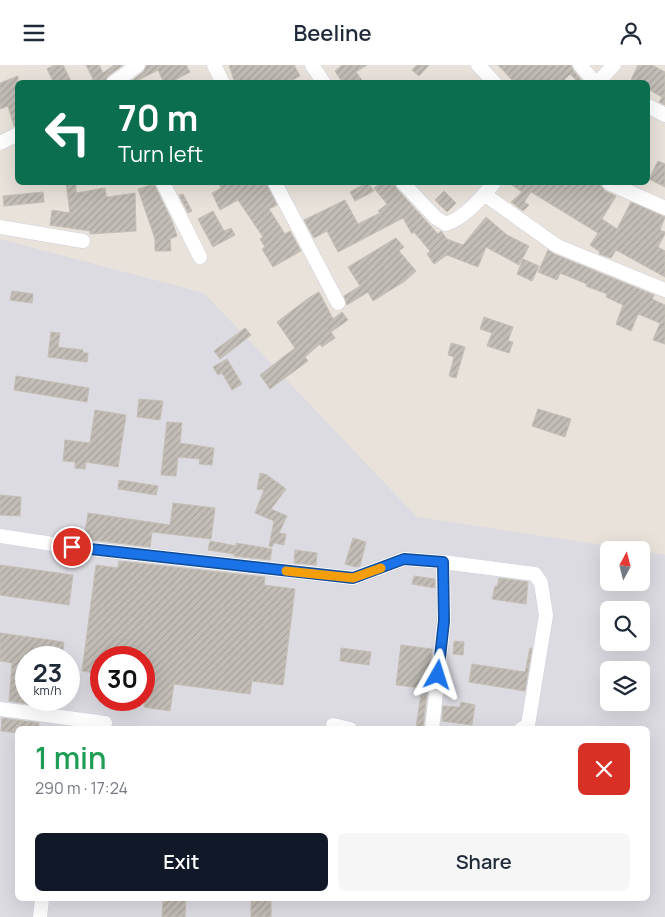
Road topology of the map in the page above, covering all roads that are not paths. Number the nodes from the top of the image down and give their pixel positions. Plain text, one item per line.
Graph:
1 (138, 65) edge
2 (214, 65) edge
3 (312, 65) edge
4 (478, 65) edge
5 (580, 65) edge
6 (614, 65) edge
7 (117, 80) edge
8 (222, 80) edge
9 (322, 80) edge
10 (492, 80) edge
11 (596, 80) edge
12 (598, 80) edge
13 (650, 107) edge
14 (665, 115) edge
15 (15, 136) edge
16 (0, 143) edge
17 (164, 185) edge
18 (277, 185) edge
19 (405, 185) edge
20 (492, 185) edge
21 (613, 185) edge
22 (484, 194) junction
23 (665, 208) edge
24 (0, 227) edge
25 (83, 241) dead end
26 (200, 257) dead end
27 (665, 290) edge
28 (338, 303) dead end
29 (0, 536) edge
30 (443, 562) junction
31 (0, 709) edge
32 (333, 725) dead end
33 (104, 726) edge
34 (337, 726) edge
35 (432, 726) edge
36 (526, 726) edge
37 (42, 901) edge
38 (40, 917) edge

1 - 7 street
2 - 8 street
3 - 9 street
4 - 10 street
5 - 11 street
6 - 12 street
13 - 14 street
15 - 16 street
17 - 26 street
18 - 28 street
19 - 22 street
20 - 22 street
21 - 23 street
22 - 27 street
24 - 25 street
29 - 30 street
30 - 35 street
30 - 36 street
31 - 33 street
32 - 34 street
37 - 38 street

